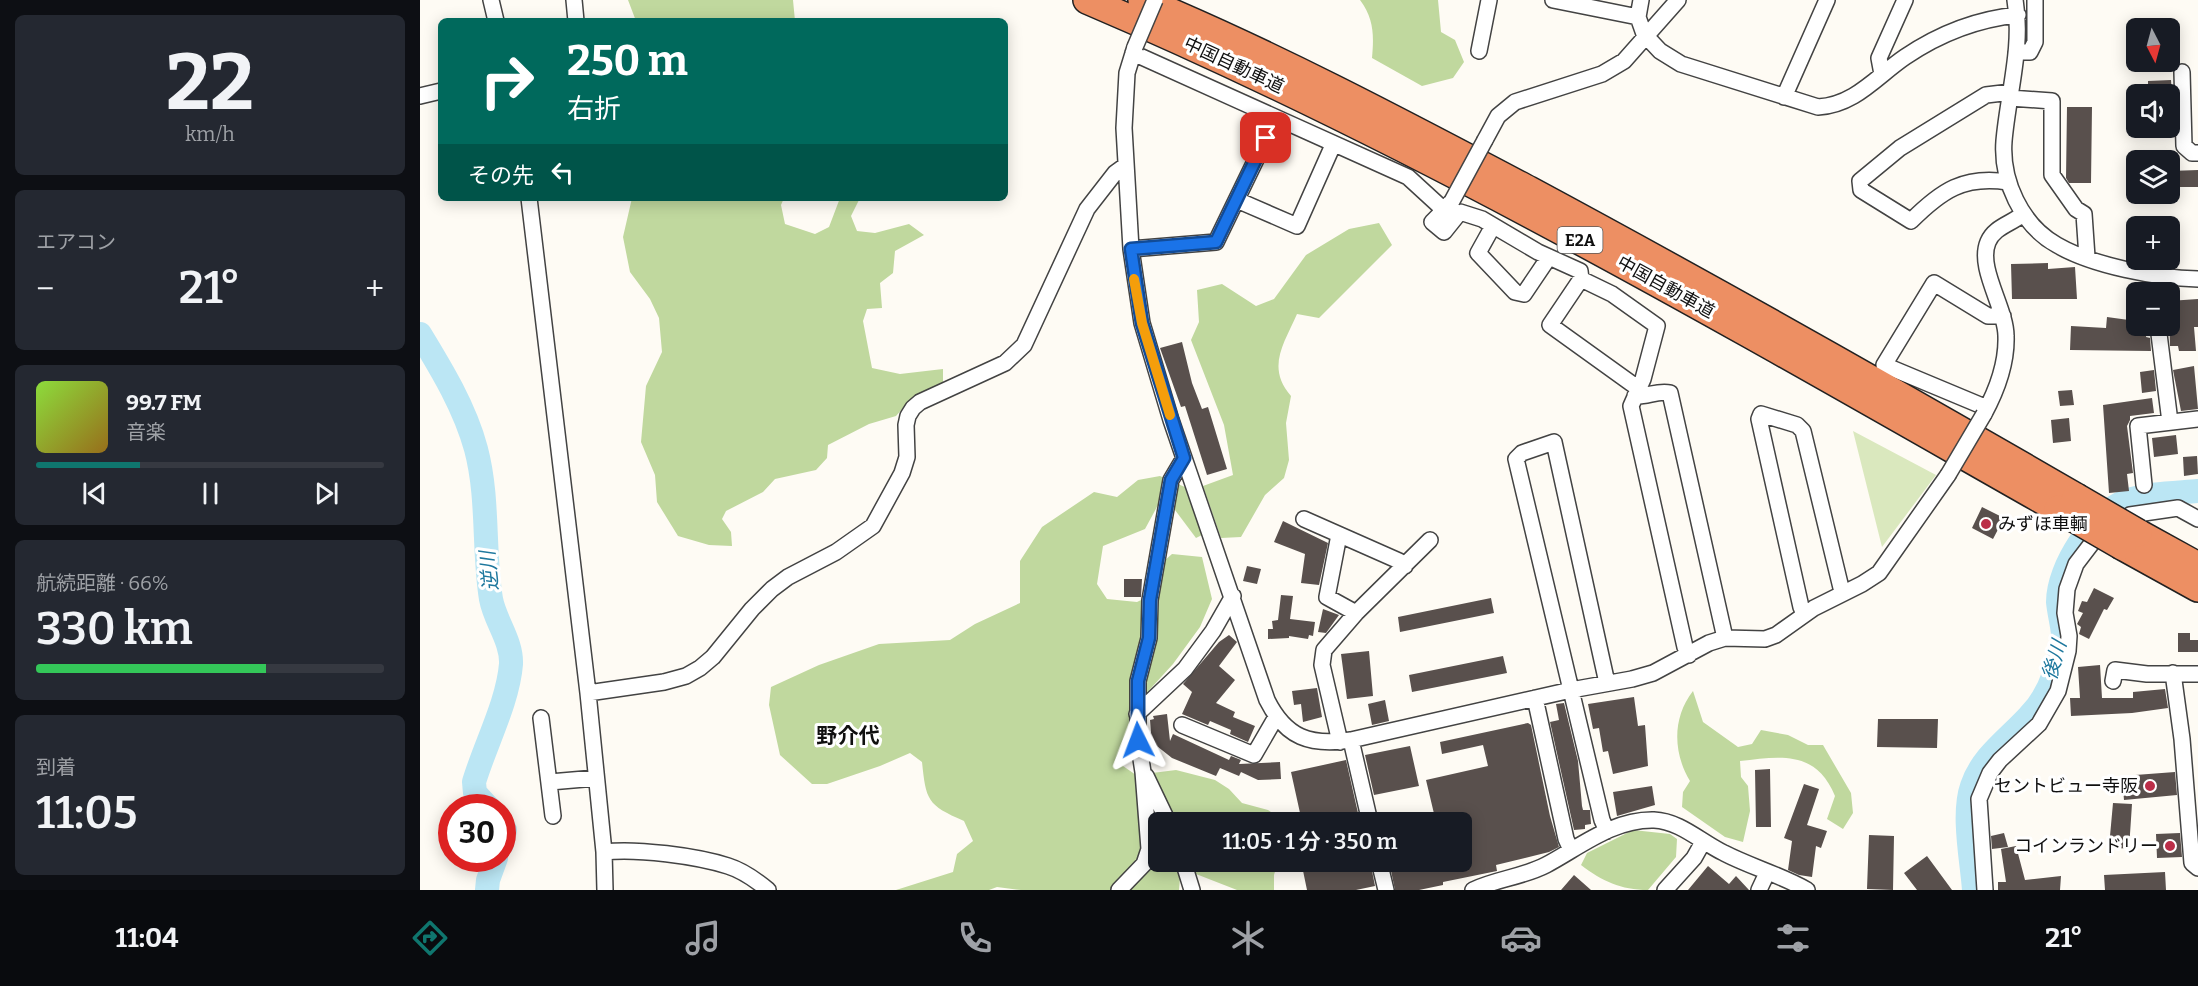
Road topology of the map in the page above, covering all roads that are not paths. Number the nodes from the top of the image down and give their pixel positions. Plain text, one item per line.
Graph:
1 (491, 0) edge
2 (574, 0) edge
3 (1087, 0) edge
4 (1142, 0) edge
5 (1155, 0) edge
6 (1489, 0) edge
7 (1553, 0) edge
8 (1641, 0) edge
9 (1678, 0) edge
10 (1827, 0) edge
11 (1905, 0) edge
12 (2035, 0) edge
13 (2016, 7) edge
14 (1638, 17) junction
15 (495, 18) edge
16 (576, 18) edge
17 (1648, 37) junction
18 (1134, 50) junction
19 (1479, 51) dead end
20 (2016, 51) junction
21 (2182, 72) dead end
22 (1882, 74) junction
23 (438, 92) edge
24 (2010, 95) junction
25 (420, 96) edge
26 (1784, 97) junction
27 (1276, 118) junction
28 (1334, 145) junction
29 (2198, 153) edge
30 (1126, 165) junction
31 (2008, 183) junction
32 (1237, 200) junction
33 (530, 201) edge
34 (1448, 205) junction
35 (2023, 214) junction
36 (1493, 226) junction
37 (1131, 249) junction
38 (1549, 257) junction
39 (2087, 257) junction
40 (2155, 276) junction
41 (1581, 279) junction
42 (2198, 279) edge
43 (2155, 282) edge
44 (2003, 316) junction
45 (2159, 336) edge
46 (1637, 393) junction
47 (1985, 411) junction
48 (2198, 419) edge
49 (2170, 422) junction
50 (1184, 458) junction
51 (2144, 486) dead end
52 (2067, 503) junction
53 (1304, 519) dead end
54 (2198, 519) edge
55 (1339, 535) junction
56 (1430, 540) dead end
57 (2130, 540) junction
58 (1404, 566) junction
59 (2198, 566) edge
60 (2198, 588) edge
61 (1842, 592) junction
62 (1233, 596) junction
63 (1356, 613) junction
64 (1804, 614) junction
65 (1725, 638) junction
66 (1689, 655) junction
67 (2173, 673) junction
68 (2198, 674) edge
69 (2113, 681) dead end
70 (1607, 683) junction
71 (1571, 690) junction
72 (588, 693) junction
73 (1535, 698) junction
74 (1137, 714) junction
75 (1276, 717) junction
76 (541, 718) dead end
77 (1182, 725) dead end
78 (1346, 741) junction
79 (1143, 772) junction
80 (597, 778) junction
81 (550, 782) junction
82 (1163, 812) edge
83 (1367, 812) edge
84 (553, 816) dead end
85 (1607, 831) junction
86 (1703, 842) junction
87 (1571, 850) junction
88 (604, 852) junction
89 (2198, 868) edge
90 (1186, 872) edge
91 (1382, 872) edge
92 (1767, 873) junction
93 (605, 890) edge
94 (768, 890) edge
95 (1119, 890) edge
96 (1192, 890) edge
97 (1386, 890) edge
98 (1473, 890) edge
99 (1665, 890) edge
100 (1759, 890) edge
101 (1807, 890) edge
102 (1985, 890) edge

1 - 15 street
2 - 16 street
3 - 52 highway, 中国自動車道 / E2A
4 - 52 highway, 中国自動車道 / E2A
5 - 18 street, bridge
6 - 19 street
7 - 14 street
8 - 14 street
9 - 17 street
10 - 26 street
11 - 22 street
12 - 20 street
13 - 20 street
13 - 22 street
14 - 17 street
17 - 26 street
17 - 34 street, bridge
18 - 27 street
18 - 30 street
20 - 24 street
21 - 29 street
22 - 26 street
23 - 25 street
24 - 31 street
24 - 31 street
24 - 39 street
27 - 28 street
27 - 32 street
28 - 32 street
28 - 34 street
30 - 37 street
30 - 72 street
31 - 35 street
32 - 37 street
33 - 72 street
34 - 36 street
35 - 39 street
35 - 44 street
36 - 38 street
36 - 38 street
37 - 50 street
38 - 41 street
39 - 40 street
40 - 42 street
40 - 43 street
41 - 46 street
41 - 46 street
44 - 47 street
44 - 47 street
45 - 49 street
46 - 65 street
46 - 66 street
47 - 61 street, bridge
48 - 49 street
49 - 51 street
50 - 62 street
50 - 74 street
52 - 57 highway, 中国自動車道 / E2A, bridge
53 - 55 street
54 - 102 street
55 - 58 street
55 - 63 street
56 - 58 street
57 - 59 highway, 中国自動車道 / E2A
57 - 60 highway, 中国自動車道 / E2A
58 - 63 street
61 - 64 street
61 - 64 street
62 - 74 street
62 - 75 street
63 - 78 street
64 - 65 street
65 - 66 street
66 - 70 street
67 - 68 street
67 - 69 street
67 - 89 street
70 - 71 street
70 - 71 street
71 - 73 street
71 - 85 street
72 - 80 street
73 - 78 street
73 - 87 street
74 - 79 street
75 - 77 street
75 - 78 street
76 - 81 street
78 - 83 street
79 - 82 street
79 - 95 street
80 - 81 street
80 - 88 street
81 - 84 street
85 - 86 street
85 - 87 street
86 - 92 street
86 - 99 street
87 - 98 street
88 - 93 street
88 - 94 street
90 - 96 street
91 - 97 street
92 - 100 street
92 - 101 street

